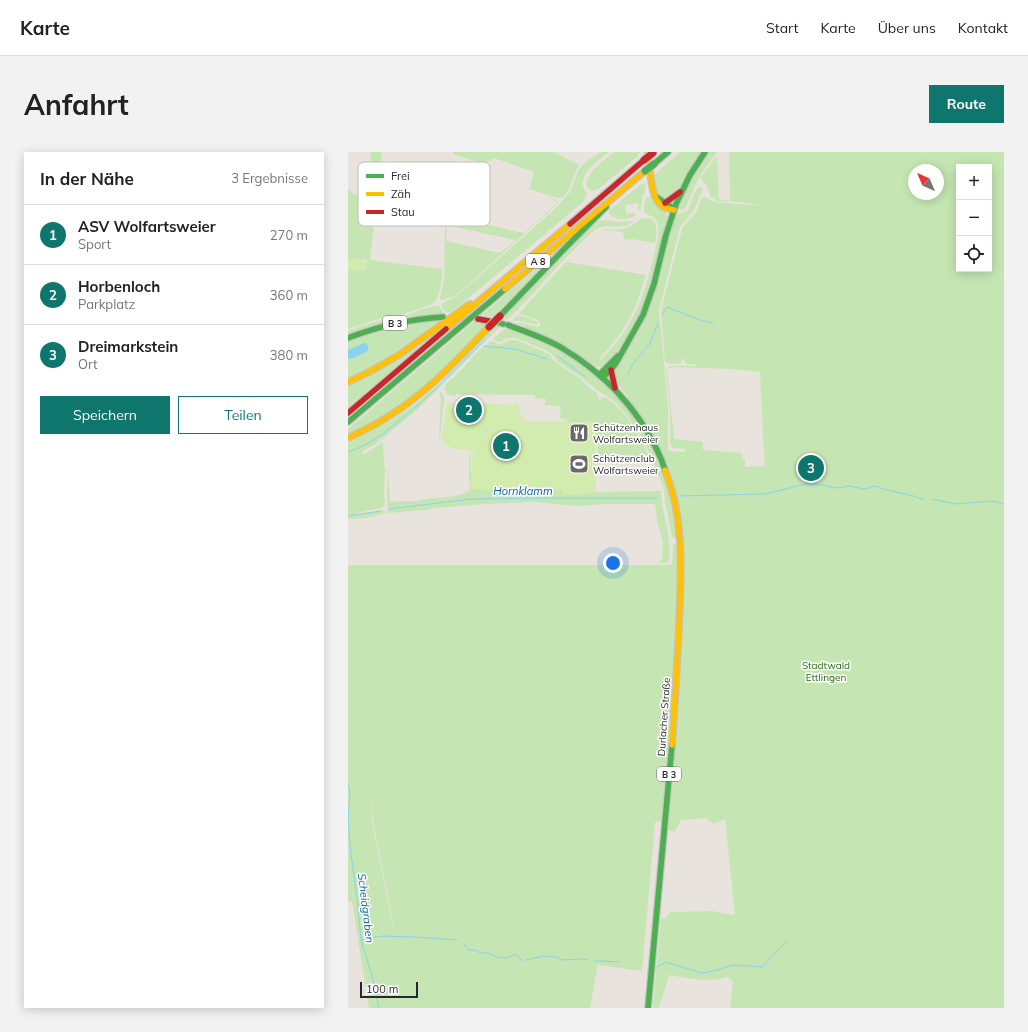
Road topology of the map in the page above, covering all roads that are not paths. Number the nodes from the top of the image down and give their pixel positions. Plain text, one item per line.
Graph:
1 (651, 152) edge
2 (668, 152) edge
3 (704, 152) edge
4 (682, 190) junction
5 (655, 196) junction
6 (614, 197) junction
7 (665, 202) junction
8 (674, 210) junction
9 (486, 294) junction
10 (443, 317) dead end
11 (478, 319) dead end
12 (503, 322) junction
13 (489, 324) junction
14 (348, 338) edge
15 (621, 353) junction
16 (611, 370) junction
17 (602, 376) junction
18 (348, 382) edge
19 (615, 388) junction
20 (348, 413) edge
21 (348, 422) edge
22 (349, 438) edge
23 (648, 1008) edge

1 - 5 main road
1 - 9 main road, A 8, bridge
2 - 6 main road, A 8, bridge
3 - 4 main road
4 - 7 main road
4 - 8 main road
5 - 7 main road
5 - 8 main road
6 - 12 main road, A 8
6 - 21 main road, A 8
7 - 8 main road
8 - 15 main road
9 - 18 main road, A 8
9 - 20 main road, A 8
10 - 14 main road, B 3
11 - 13 main road
12 - 13 main road, A 8, bridge
12 - 17 main road, B 3
13 - 22 main road, A 8
15 - 16 main road
15 - 17 main road
16 - 17 main road
16 - 19 main road
17 - 19 main road, B 3
19 - 23 main road, Durlacher Straße / B 3

